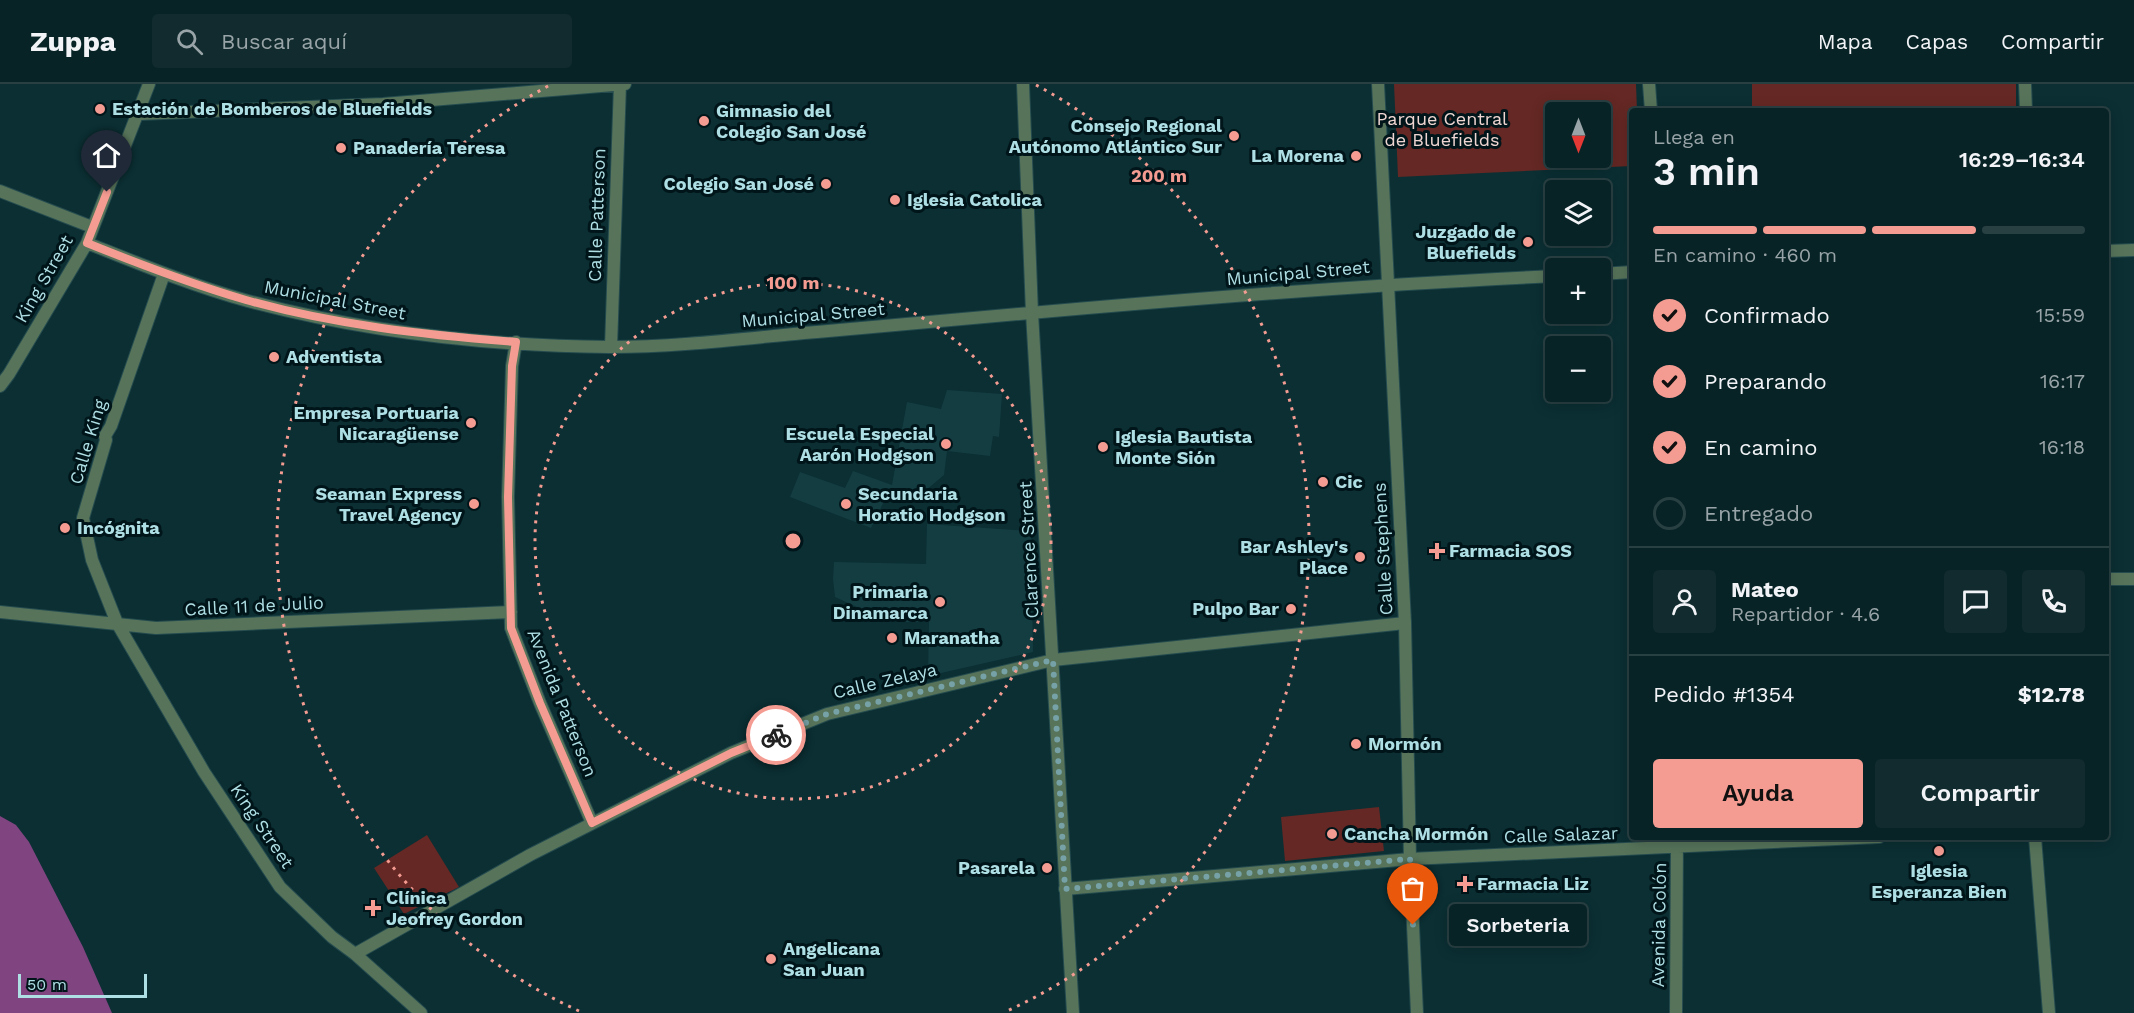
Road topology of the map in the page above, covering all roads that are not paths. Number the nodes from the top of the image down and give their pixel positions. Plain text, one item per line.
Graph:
1 (149, 84) edge
2 (620, 84) edge
3 (625, 84) edge
4 (1023, 84) edge
5 (1378, 84) edge
6 (1649, 84) edge
7 (2025, 84) edge
8 (1651, 108) edge
9 (2026, 108) edge
10 (139, 114) junction
11 (0, 191) edge
12 (92, 227) junction
13 (87, 243) junction
14 (2134, 250) edge
15 (2109, 251) edge
16 (1629, 273) edge
17 (164, 274) junction
18 (1611, 274) edge
19 (1545, 277) edge
20 (1388, 284) junction
21 (1032, 313) junction
22 (516, 342) junction
23 (611, 347) junction
24 (0, 386) edge
25 (2109, 579) edge
26 (2134, 579) edge
27 (0, 612) edge
28 (511, 612) junction
29 (117, 623) junction
30 (1405, 623) junction
31 (1053, 660) junction
32 (592, 823) junction
33 (1758, 840) edge
34 (2035, 840) edge
35 (1677, 842) edge
36 (1410, 859) junction
37 (1065, 889) junction
38 (355, 954) junction
39 (421, 1013) edge
40 (1073, 1013) edge
41 (1417, 1013) edge
42 (1676, 1013) edge
43 (2049, 1013) edge

1 - 10 street, King Street
2 - 3 street
2 - 10 street
2 - 23 street, Calle Patterson
4 - 21 street, Clarence Street
5 - 20 street, Calle Stephens
6 - 8 street
7 - 9 street
10 - 12 street, King Street
11 - 12 street
12 - 13 street, King Street
13 - 17 street, Municipal Street
13 - 24 street, King Street
14 - 15 street
16 - 18 street
17 - 22 street, Municipal Street
17 - 29 street, Calle King
19 - 20 street, Municipal Street
20 - 21 street, Municipal Street
20 - 30 street, Calle Stephens
21 - 23 street, Municipal Street
21 - 31 street, Clarence Street
22 - 23 street, Municipal Street
22 - 28 street, Avenida Patterson
25 - 26 street
27 - 29 street, Calle 11 de Julio
28 - 29 street, Calle 11 de Julio
28 - 32 street, Avenida Patterson
29 - 38 street, King Street
30 - 31 street, Calle Zelaya
30 - 36 street, Calle Stephens
31 - 32 street, Calle Zelaya
31 - 37 street, Clarence Street
32 - 38 street, Calle Zelaya
33 - 35 street, Calle Salazar
34 - 43 street
35 - 36 street, Calle Salazar
35 - 42 street, Avenida Colón
36 - 37 street, Calle Salazar
36 - 41 street, Calle Stephens
37 - 40 street, Clarence Street
38 - 39 street, King Street

